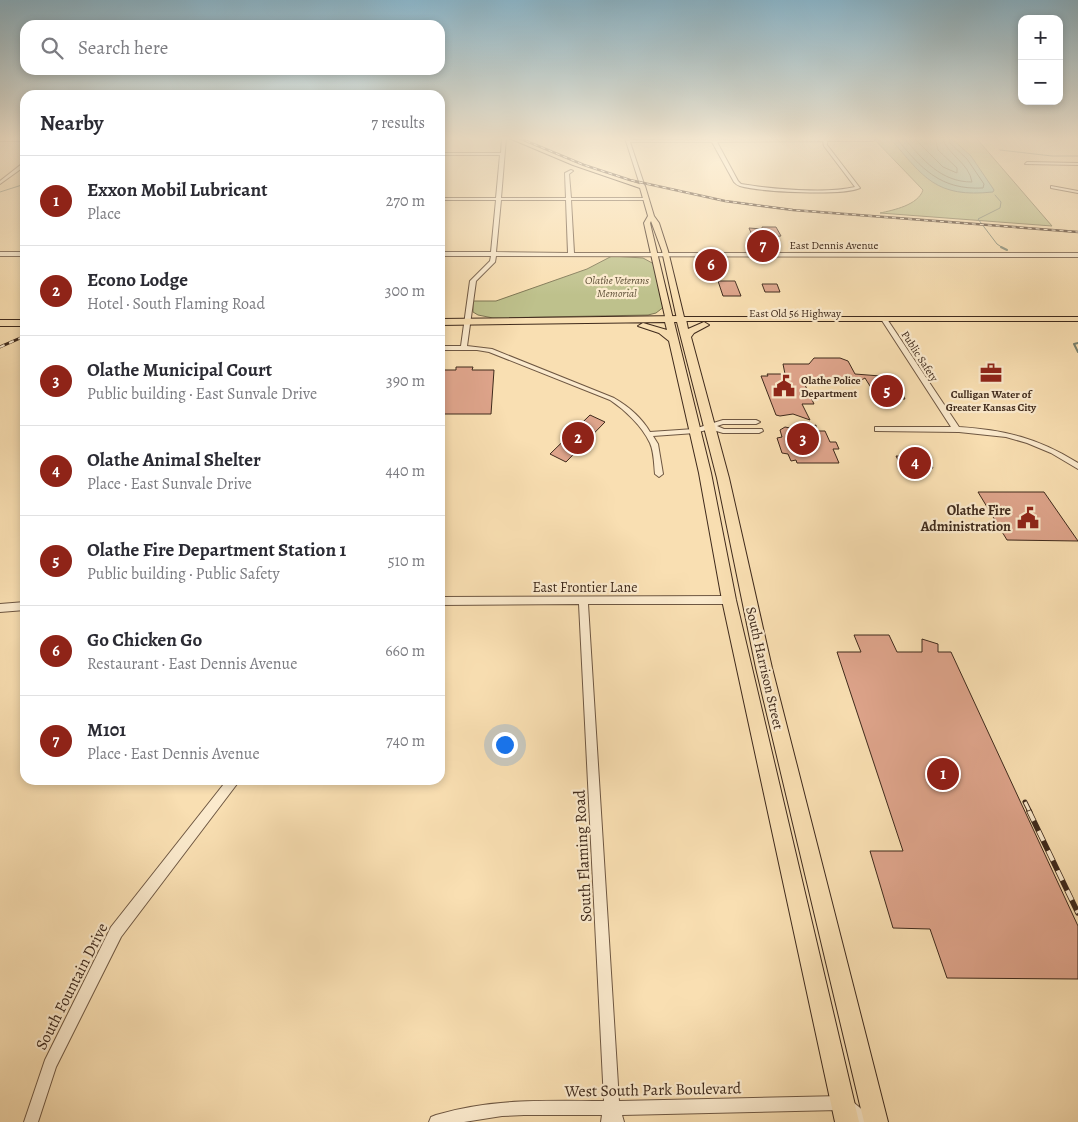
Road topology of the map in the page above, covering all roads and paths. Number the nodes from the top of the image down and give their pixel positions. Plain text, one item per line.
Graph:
1 (500, 190) edge
2 (568, 190) edge
3 (643, 190) edge
4 (445, 199) edge
5 (499, 199) junction
6 (568, 199) junction
7 (646, 199) junction
8 (651, 216) junction
9 (0, 254) edge
10 (20, 254) edge
11 (445, 254) edge
12 (494, 254) junction
13 (571, 254) junction
14 (666, 254) junction
15 (655, 255) junction
16 (1078, 255) edge
17 (666, 306) junction
18 (678, 306) junction
19 (1078, 319) edge
20 (445, 322) edge
21 (467, 322) junction
22 (640, 322) junction
23 (670, 322) junction
24 (682, 322) junction
25 (708, 322) junction
26 (886, 322) junction
27 (0, 323) edge
28 (20, 323) edge
29 (1078, 326) edge
30 (686, 337) junction
31 (674, 340) junction
32 (445, 348) edge
33 (464, 348) junction
34 (756, 422) dead end
35 (709, 426) junction
36 (878, 430) dead end
37 (957, 430) junction
38 (695, 431) junction
39 (759, 431) dead end
40 (648, 434) junction
41 (1078, 466) edge
42 (659, 474) dead end
43 (729, 600) junction
44 (445, 601) edge
45 (583, 601) junction
46 (20, 606) edge
47 (0, 608) edge
48 (230, 785) edge
49 (845, 1112) edge
50 (612, 1117) edge
51 (31, 1122) edge
52 (436, 1122) edge
53 (864, 1122) edge
54 (876, 1122) edge

1 - 5 street
2 - 6 street
3 - 7 main road, South Harrison Street
4 - 5 street
5 - 6 street
5 - 12 street
6 - 7 street
6 - 13 street
7 - 8 main road, South Harrison Street
8 - 14 main road, South Harrison Street
8 - 15 main road, South Harrison Street
9 - 10 street
11 - 12 street, East Dennis Avenue
12 - 13 street, East Dennis Avenue
12 - 21 street
13 - 15 street, East Dennis Avenue
14 - 15 street, East Dennis Avenue
14 - 16 street, East Dennis Avenue
14 - 18 main road, South Harrison Street
15 - 17 main road, South Harrison Street
17 - 22 highway
17 - 23 main road, South Harrison Street
18 - 24 main road, South Harrison Street
18 - 25 main road
19 - 26 main road, East Old 56 Highway
20 - 21 highway, East Old 56 Highway
21 - 22 highway, East Old 56 Highway
21 - 33 street
22 - 23 highway, East Old 56 Highway
22 - 31 highway
23 - 24 highway, East Old 56 Highway
23 - 31 highway, South Harrison Street
24 - 25 main road, East Old 56 Highway
24 - 30 highway, South Harrison Street
25 - 26 main road, East Old 56 Highway
25 - 30 highway
26 - 29 main road, East Old 56 Highway
26 - 37 street, Public Safety
27 - 28 highway
30 - 35 highway, South Harrison Street
31 - 38 highway, South Harrison Street
32 - 33 street
33 - 40 street
34 - 35 street
35 - 38 street
35 - 39 street
35 - 54 highway, South Harrison Street
36 - 37 street
37 - 41 street
38 - 40 street
38 - 43 highway, South Harrison Street
40 - 42 street
43 - 45 street, East Frontier Lane
43 - 49 highway, South Harrison Street
44 - 45 street, East Frontier Lane
45 - 50 street, South Flaming Road
46 - 47 street
48 - 51 street, South Fountain Drive
49 - 50 street, West South Park Boulevard
49 - 53 street
50 - 52 street, West South Park Boulevard

